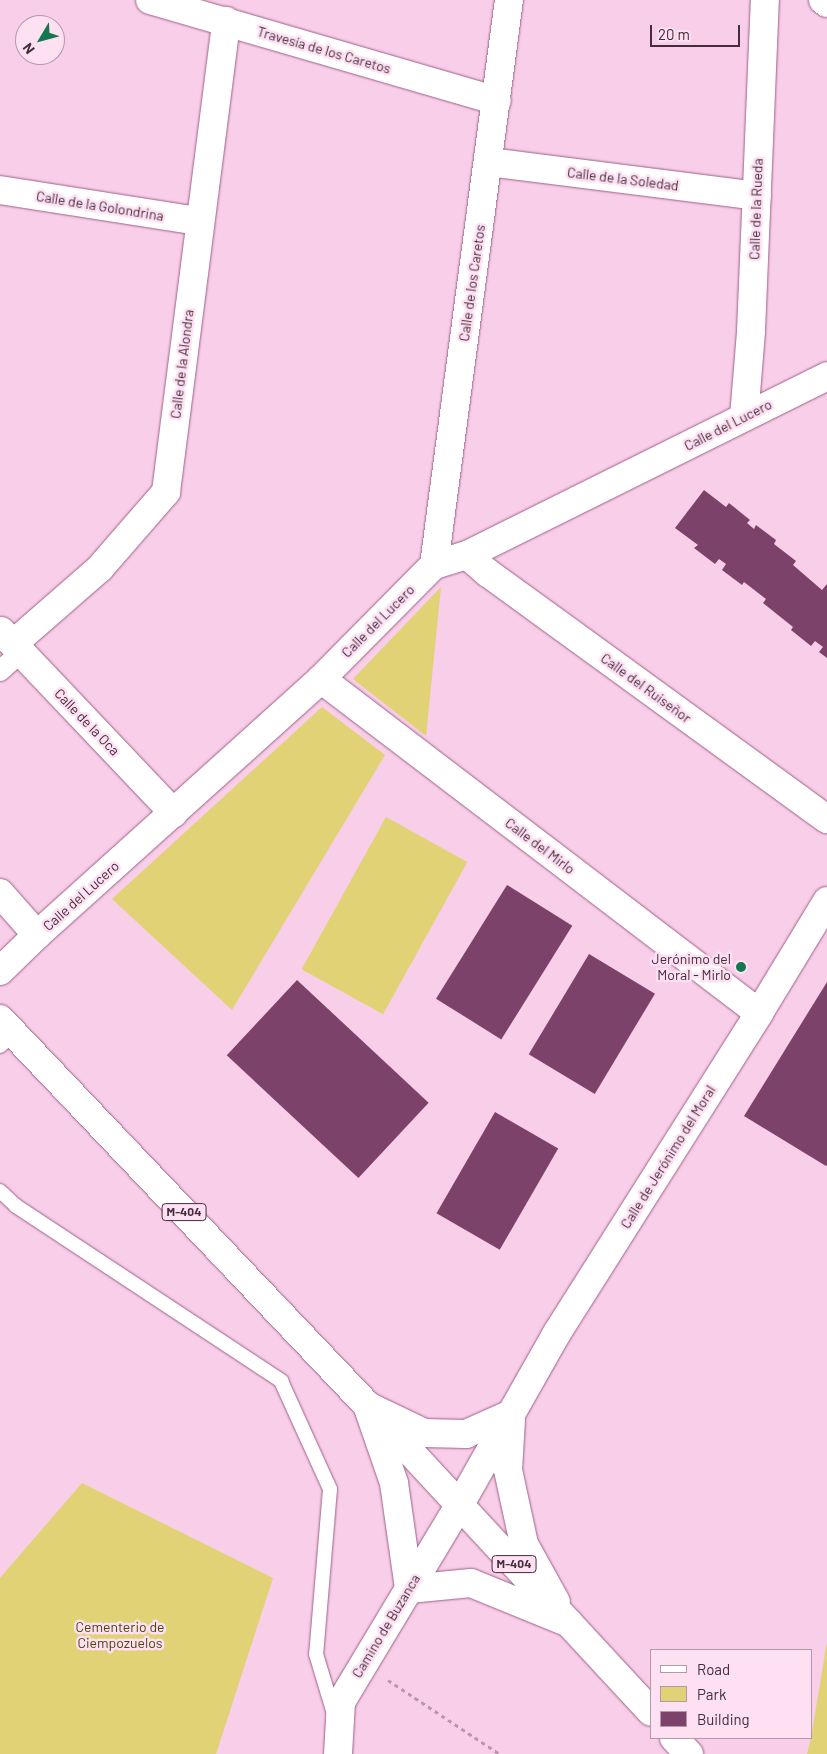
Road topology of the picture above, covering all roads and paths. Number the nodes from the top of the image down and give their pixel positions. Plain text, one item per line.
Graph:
1 (150, 0) edge
2 (509, 0) edge
3 (765, 0) edge
4 (823, 0) edge
5 (827, 3) edge
6 (226, 21) junction
7 (497, 101) junction
8 (489, 162) junction
9 (0, 190) edge
10 (757, 196) junction
11 (199, 221) junction
12 (827, 376) edge
13 (744, 417) junction
14 (468, 555) junction
15 (434, 565) junction
16 (11, 642) edge
17 (0, 671) edge
18 (321, 679) junction
19 (174, 813) junction
20 (827, 819) edge
21 (0, 893) edge
22 (827, 901) edge
23 (37, 935) junction
24 (0, 971) edge
25 (759, 1013) junction
26 (5, 1033) edge
27 (0, 1191) edge
28 (367, 1405) junction
29 (511, 1414) junction
30 (459, 1506) junction
31 (409, 1589) junction
32 (568, 1623) junction
33 (364, 1664) junction
34 (650, 1711) edge
35 (675, 1739) edge
36 (339, 1743) edge
37 (500, 1754) edge
38 (689, 1754) edge

1 - 6 street, Travesía de los Caretos
2 - 7 street, Calle de los Caretos
3 - 10 street, Calle de la Rueda
4 - 5 street
6 - 7 street, Travesía de los Caretos
6 - 11 street, Calle de la Alondra
7 - 8 street, Calle de los Caretos
8 - 10 street, Calle de la Soledad
8 - 15 street, Calle de los Caretos
9 - 11 street, Calle de la Golondrina
10 - 13 street, Calle de la Rueda
11 - 16 street, Calle de la Alondra
12 - 13 street, Calle del Lucero
13 - 14 street, Calle del Lucero
14 - 15 street, Calle del Lucero
14 - 20 street, Calle del Ruiseñor
15 - 18 street, Calle del Lucero
16 - 17 street
16 - 19 street, Calle de la Oca
18 - 19 street, Calle del Lucero
18 - 25 street, Calle del Mirlo
19 - 23 street, Calle del Lucero
21 - 23 street
22 - 25 street, Calle de Jerónimo del Moral
23 - 24 street, Calle del Lucero
25 - 29 street, Calle de Jerónimo del Moral
26 - 28 street, M-404
27 - 36 lane
28 - 29 street
28 - 30 street, M-404
28 - 31 street
29 - 30 street, Calle de Jerónimo del Moral
29 - 32 street, Calle de Jerónimo del Moral
30 - 31 street, Camino de Buzanca
30 - 32 street, M-404
31 - 32 street
31 - 33 street, Camino de Buzanca
32 - 34 street, M-404
33 - 36 street, Camino de Buzanca
33 - 37 path
35 - 38 street

